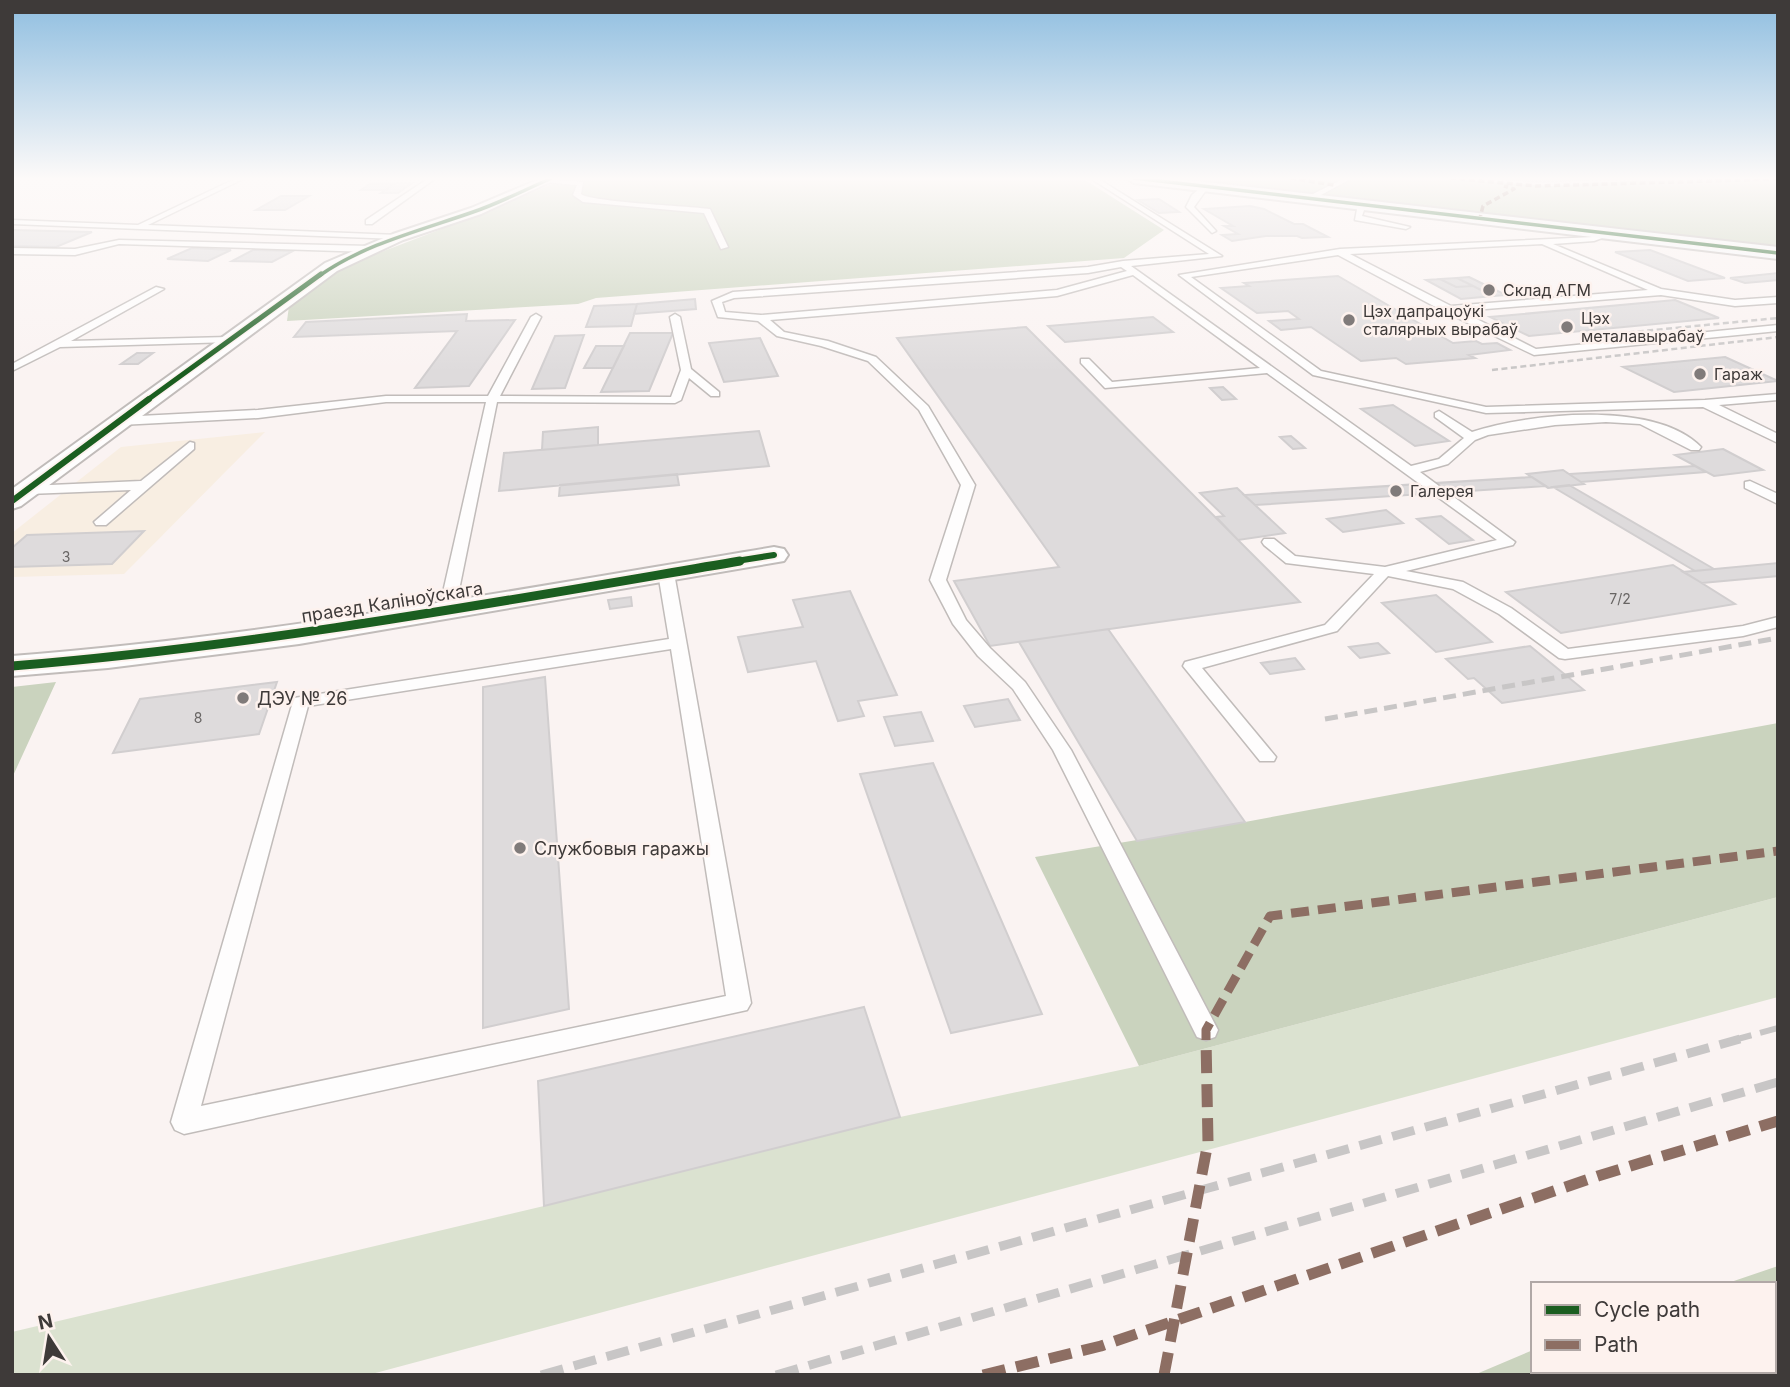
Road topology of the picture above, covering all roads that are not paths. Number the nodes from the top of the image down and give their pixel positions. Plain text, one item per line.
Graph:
1 (116, 243) edge
2 (149, 243) edge
3 (383, 243) edge
4 (722, 243) edge
5 (1197, 243) edge
6 (1526, 243) edge
7 (1543, 243) edge
8 (1690, 243) edge
9 (724, 247) dead end
10 (370, 248) junction
11 (12, 251) edge
12 (1340, 252) junction
13 (1778, 253) edge
14 (1129, 268) junction
15 (159, 289) dead end
16 (1661, 292) junction
17 (1778, 300) edge
18 (1446, 309) junction
19 (536, 317) dead end
20 (675, 317) dead end
21 (761, 318) junction
22 (1778, 328) edge
23 (228, 340) junction
24 (58, 344) junction
25 (1085, 361) dead end
26 (12, 368) edge
27 (686, 370) junction
28 (1268, 370) junction
29 (715, 394) dead end
30 (1778, 397) edge
31 (492, 399) junction
32 (1705, 403) junction
33 (1439, 415) dead end
34 (120, 421) junction
35 (1471, 438) junction
36 (1778, 439) edge
37 (190, 446) dead end
38 (1695, 447) dead end
39 (1408, 470) junction
40 (146, 485) junction
41 (1750, 485) dead end
42 (20, 496) edge
43 (1778, 500) edge
44 (100, 522) dead end
45 (1269, 542) dead end
46 (774, 555) dead end
47 (1385, 570) junction
48 (666, 573) junction
49 (447, 610) junction
50 (1778, 622) edge
51 (678, 643) junction
52 (12, 666) edge
53 (1268, 757) dead end
54 (1206, 1030) dead end

1 - 11 lane
2 - 10 lane
3 - 10 street
4 - 9 lane
5 - 14 lane
6 - 12 lane
7 - 16 lane
8 - 13 street
10 - 23 street
12 - 18 lane
12 - 32 lane
14 - 21 lane
14 - 21 lane
14 - 28 lane
15 - 24 lane
16 - 17 lane
16 - 18 lane
18 - 22 lane
19 - 31 lane
20 - 27 lane
21 - 54 lane
23 - 24 lane
23 - 34 street
24 - 26 lane
25 - 28 lane
27 - 29 lane
27 - 31 lane
28 - 39 lane
30 - 32 lane
31 - 34 lane
31 - 49 lane
32 - 36 lane
33 - 35 lane
34 - 42 street
35 - 38 lane
35 - 39 lane
37 - 40 lane
39 - 47 lane
40 - 42 lane
40 - 44 lane
41 - 43 lane
45 - 47 lane
46 - 48 street, праезд Каліноўскага
47 - 50 lane
47 - 53 lane
48 - 49 street, праезд Каліноўскага
48 - 51 lane
49 - 52 street, праезд Каліноўскага
51 - 51 lane

